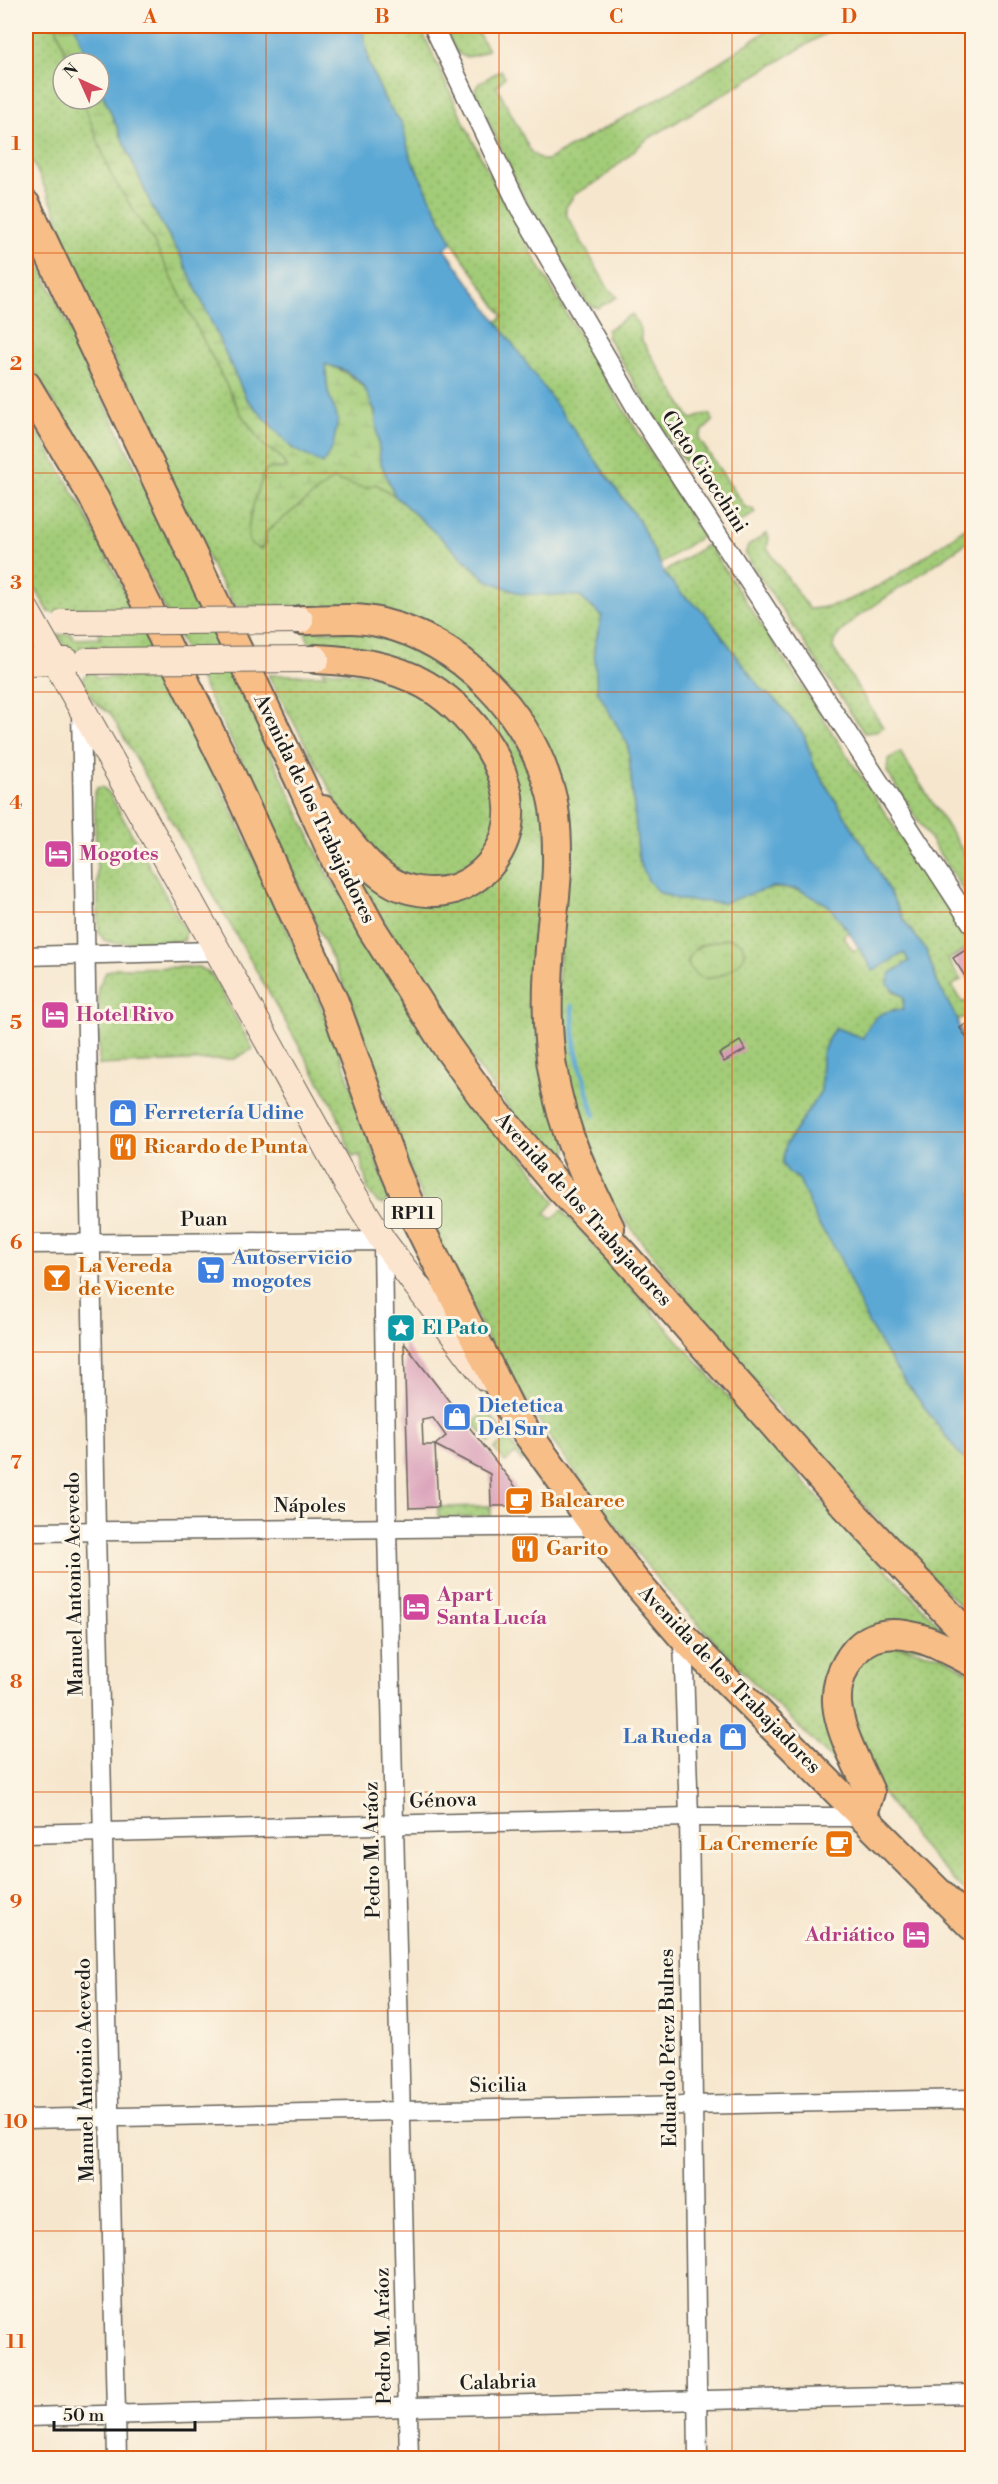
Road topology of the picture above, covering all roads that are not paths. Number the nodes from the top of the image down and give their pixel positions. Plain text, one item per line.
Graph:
1 (433, 26) edge
2 (26, 205) edge
3 (26, 385) edge
4 (28, 619) edge
5 (300, 620) joint
6 (316, 660) joint
7 (26, 662) edge
8 (54, 662) junction
9 (81, 708) junction
10 (302, 785) junction
11 (972, 924) edge
12 (216, 951) junction
13 (85, 954) junction
14 (26, 956) edge
15 (383, 1240) junction
16 (26, 1244) edge
17 (90, 1244) junction
18 (623, 1254) junction
19 (511, 1411) junction
20 (596, 1526) junction
21 (387, 1528) junction
22 (96, 1530) junction
23 (26, 1533) edge
24 (683, 1637) junction
25 (972, 1640) edge
26 (972, 1662) edge
27 (689, 1816) junction
28 (862, 1817) junction
29 (395, 1825) junction
30 (102, 1832) junction
31 (26, 1834) edge
32 (972, 1926) edge
33 (972, 2099) edge
34 (692, 2105) junction
35 (402, 2111) junction
36 (109, 2118) junction
37 (26, 2120) edge
38 (972, 2394) edge
39 (697, 2398) junction
40 (408, 2408) junction
41 (116, 2415) junction
42 (26, 2417) edge
43 (117, 2458) edge
44 (409, 2458) edge
45 (698, 2458) edge

1 - 11 street, Cleto Ciocchini
2 - 10 main road, Avenida de los Trabajadores
3 - 19 main road, Avenida de los Trabajadores / RP11
4 - 5 main road, bridge
4 - 8 main road, Avenida de los Trabajadores
5 - 18 main road
6 - 8 main road, bridge
6 - 10 main road
7 - 8 main road
8 - 9 main road, Avenida de los Trabajadores
9 - 12 main road, Avenida de los Trabajadores
9 - 13 street, Manuel Antonio Acevedo
10 - 18 main road, Avenida de los Trabajadores
12 - 13 street
12 - 15 main road, Avenida de los Trabajadores
13 - 14 street
13 - 17 street, Manuel Antonio Acevedo
15 - 17 street, Puan
15 - 19 main road, Avenida de los Trabajadores
15 - 21 street, Pedro M. Aráoz
16 - 17 street, Puan
17 - 22 street, Manuel Antonio Acevedo
18 - 25 main road, Avenida de los Trabajadores
19 - 20 main road, Avenida de los Trabajadores / RP11
20 - 21 street, Nápoles
20 - 24 main road, Avenida de los Trabajadores / RP11
21 - 22 street, Nápoles
21 - 29 street, Pedro M. Aráoz
22 - 23 street, Nápoles
22 - 30 street, Manuel Antonio Acevedo
24 - 27 street, Eduardo Pérez Bulnes
24 - 28 main road, Avenida de los Trabajadores / RP11
26 - 28 main road
27 - 28 street, Génova
27 - 29 street, Génova
27 - 34 street, Eduardo Pérez Bulnes
28 - 32 main road, Avenida de los Trabajadores / RP11
29 - 30 street, Génova
29 - 35 street, Pedro M. Aráoz
30 - 31 street, Génova
30 - 36 street, Manuel Antonio Acevedo
33 - 34 street, Sicilia
34 - 35 street, Sicilia
34 - 39 street, Eduardo Pérez Bulnes
35 - 36 street, Sicilia
35 - 40 street, Pedro M. Aráoz
36 - 37 street, Sicilia
36 - 41 street, Manuel Antonio Acevedo
38 - 39 street, Calabria
39 - 40 street, Calabria
39 - 45 street, Eduardo Pérez Bulnes
40 - 41 street, Calabria
40 - 44 street, Pedro M. Aráoz
41 - 42 street, Calabria
41 - 43 street, Manuel Antonio Acevedo

